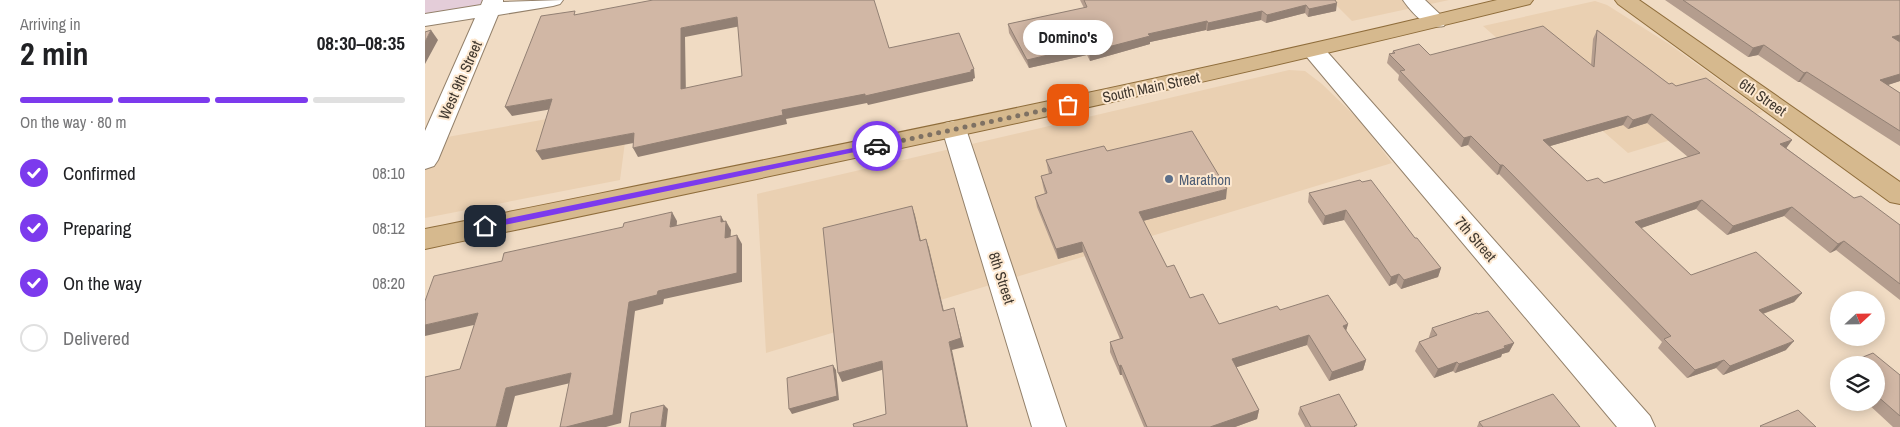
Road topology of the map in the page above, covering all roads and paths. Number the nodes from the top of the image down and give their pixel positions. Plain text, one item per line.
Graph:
1 (553, 0) edge
2 (1413, 0) edge
3 (1523, 0) edge
4 (1625, 0) edge
5 (1492, 3) edge
6 (492, 5) edge
7 (425, 20) edge
8 (1435, 21) junction
9 (1314, 51) junction
10 (954, 130) junction
11 (425, 160) edge
12 (1900, 195) edge
13 (425, 238) edge
14 (1049, 427) edge
15 (1638, 427) edge

1 - 6 street
2 - 8 street
3 - 5 main road, South Main Street
4 - 12 main road, 6th Street
5 - 8 main road, South Main Street
6 - 7 street
6 - 11 street, West 9th Street
8 - 9 main road, South Main Street
9 - 10 main road, South Main Street
9 - 15 street, 7th Street
10 - 13 main road, South Main Street
10 - 14 street, 8th Street

